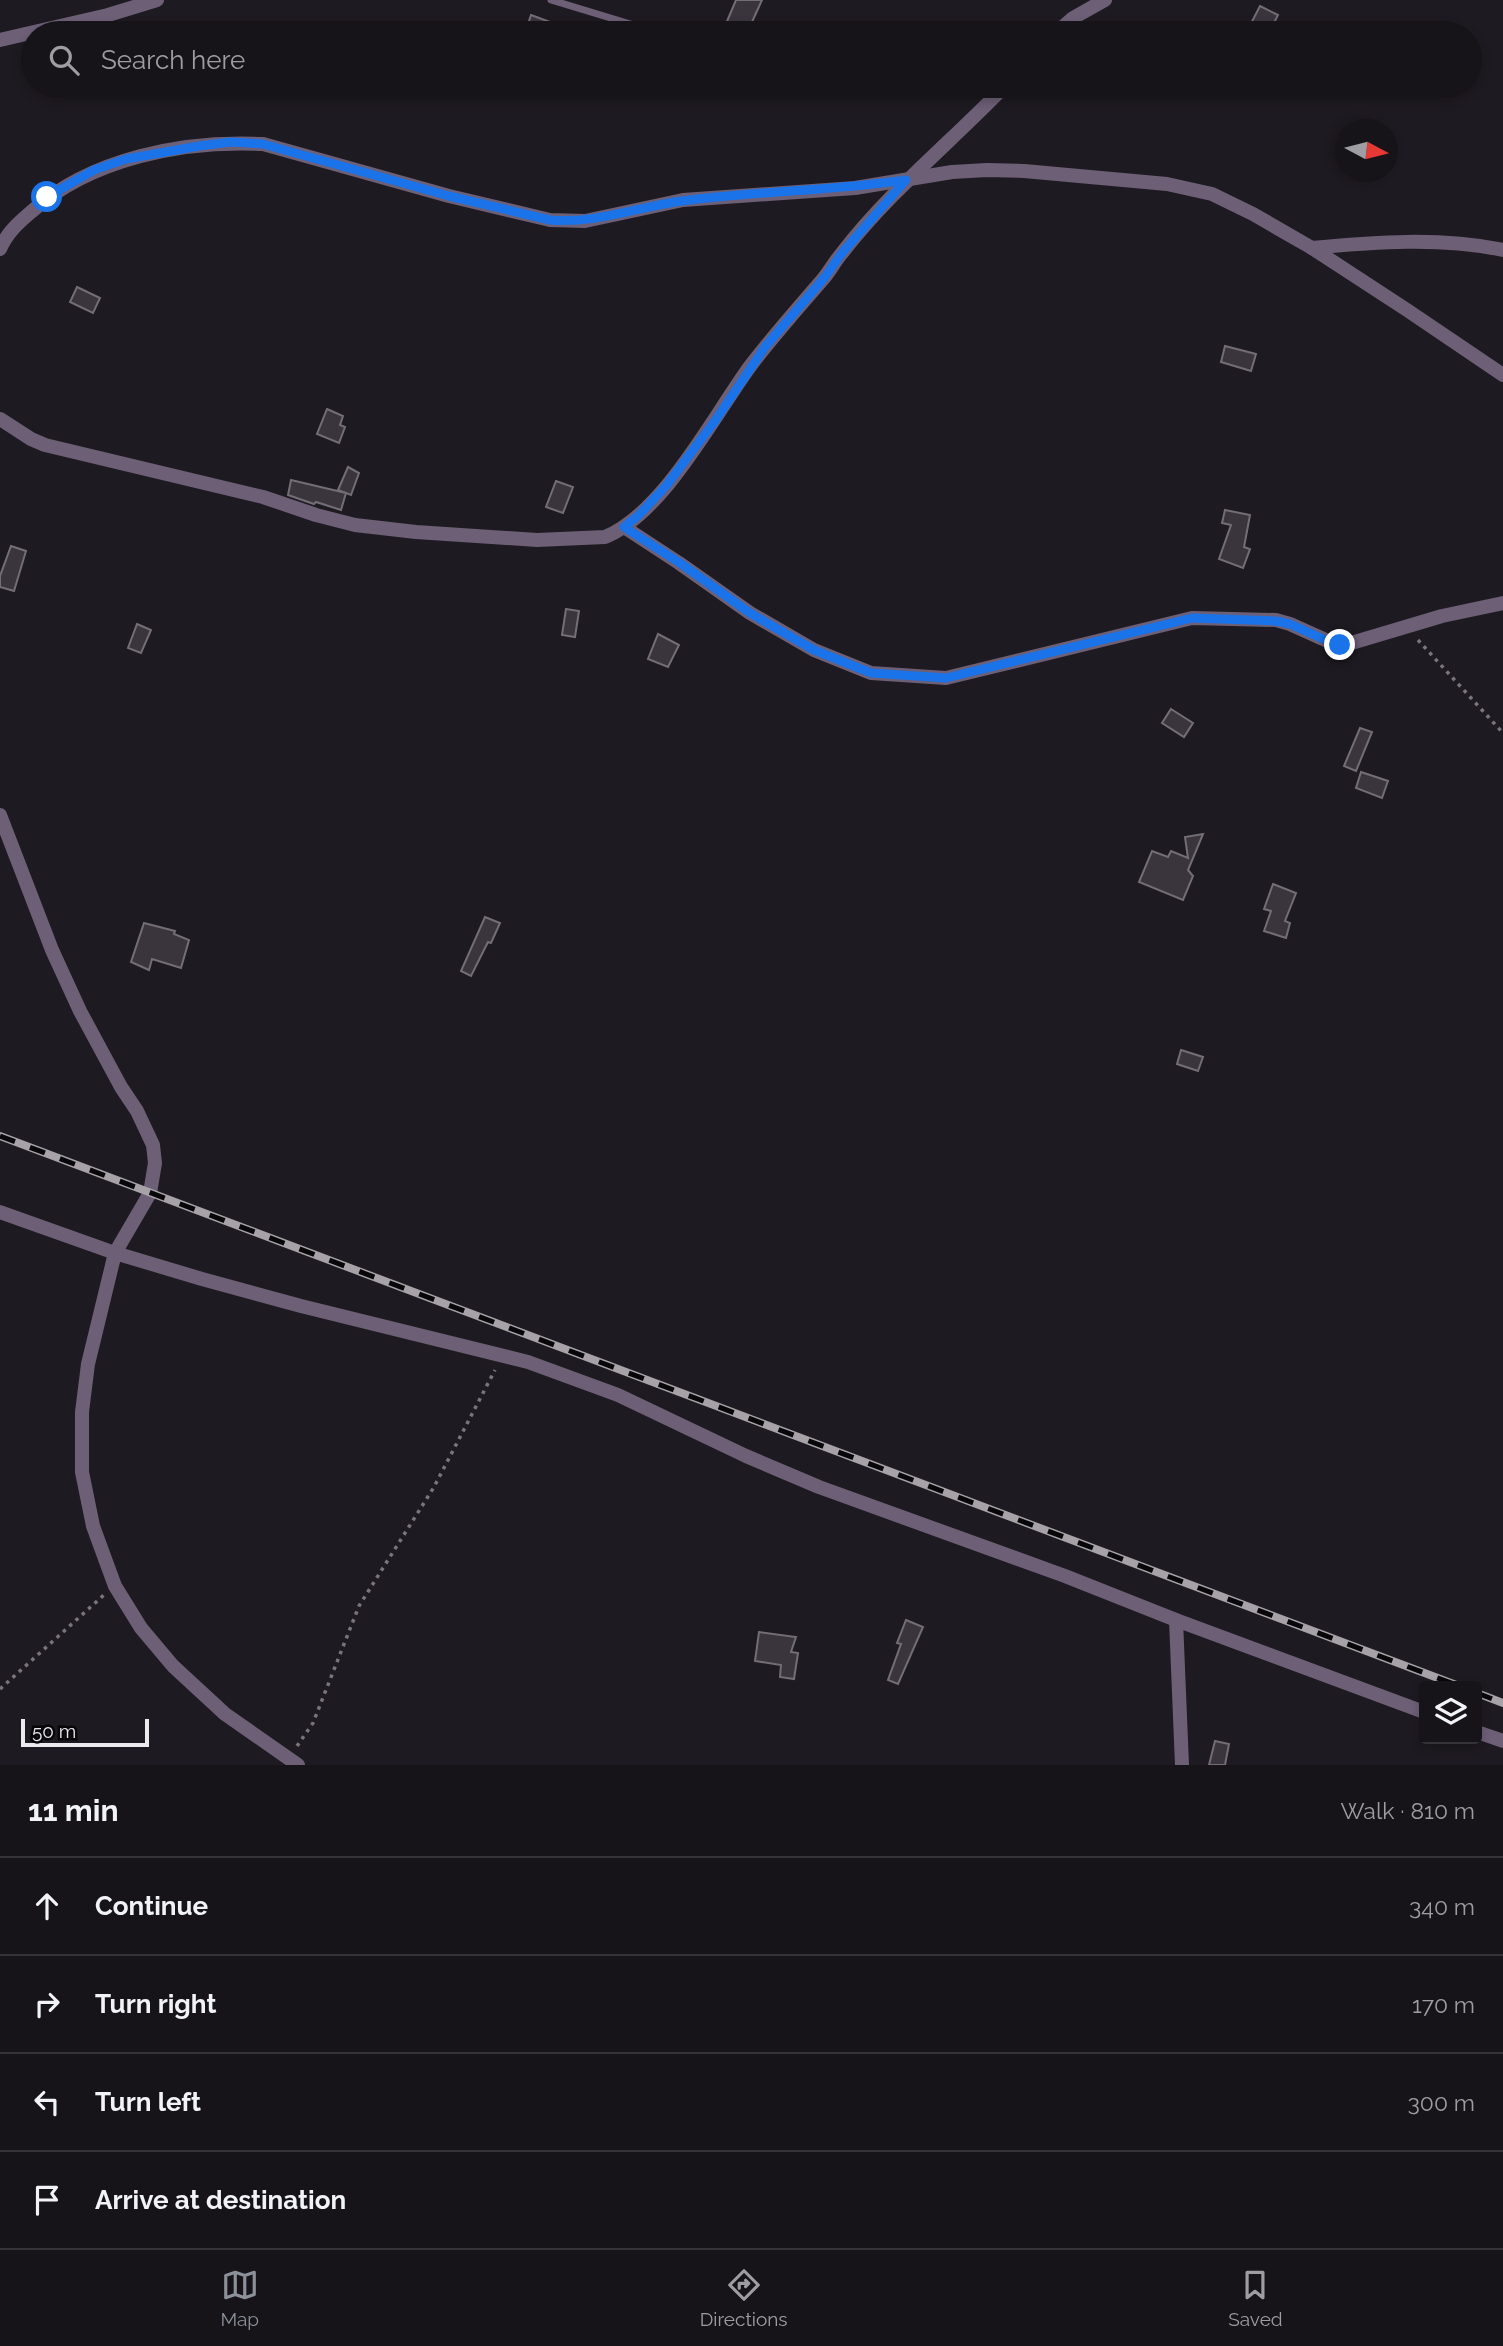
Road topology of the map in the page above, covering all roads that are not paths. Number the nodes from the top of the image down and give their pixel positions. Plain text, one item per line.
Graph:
1 (157, 0) edge
2 (551, 0) edge
3 (1105, 0) edge
4 (82, 21) edge
5 (620, 21) edge
6 (1070, 21) edge
7 (21, 35) edge
8 (0, 40) edge
9 (993, 98) edge
10 (906, 180) junction
11 (1312, 248) junction
12 (0, 249) edge
13 (1503, 250) edge
14 (1503, 375) edge
15 (0, 419) edge
16 (624, 527) junction
17 (1503, 603) edge
18 (0, 815) edge
19 (0, 1212) edge
20 (115, 1253) junction
21 (1176, 1620) junction
22 (1419, 1710) edge
23 (1482, 1734) edge
24 (1503, 1741) edge
25 (293, 1762) edge
26 (1182, 1765) edge

1 - 4 street
2 - 5 lane
3 - 6 street
7 - 8 street
9 - 10 street
10 - 11 street
10 - 12 street
10 - 16 street
11 - 13 street
11 - 14 street
15 - 16 street
16 - 17 street
18 - 20 street
19 - 20 street
20 - 21 street
20 - 25 street
21 - 22 street
21 - 26 street
23 - 24 street

